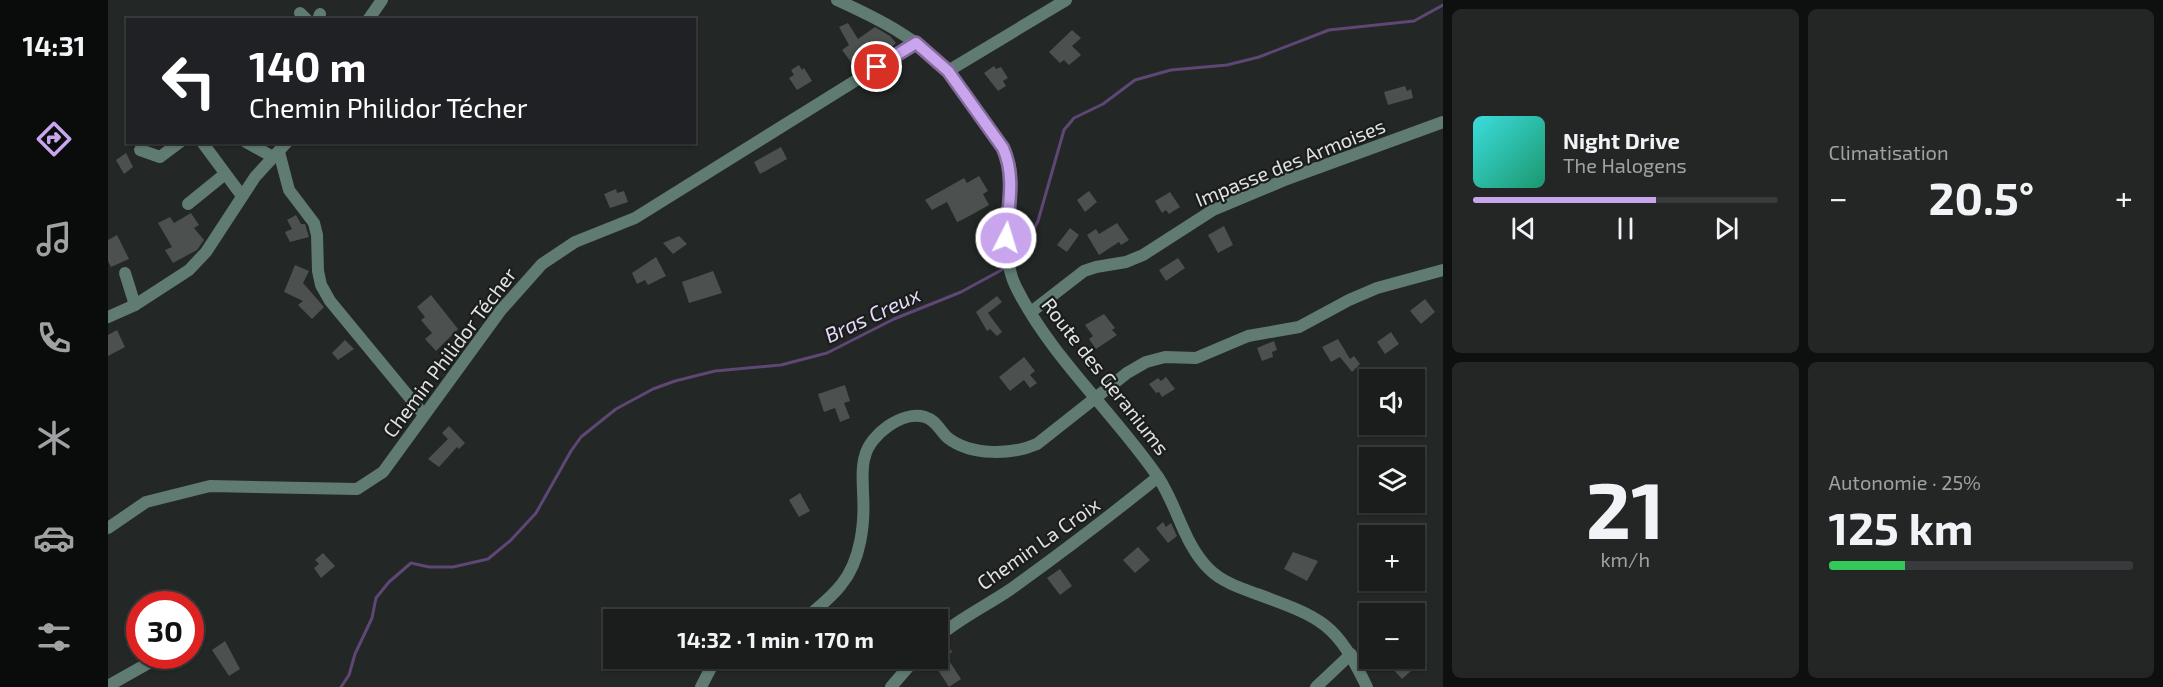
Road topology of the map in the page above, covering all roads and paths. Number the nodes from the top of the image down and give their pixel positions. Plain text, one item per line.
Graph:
1 (382, 0) edge
2 (837, 0) edge
3 (1066, 0) edge
4 (369, 18) edge
5 (916, 43) junction
6 (948, 71) junction
7 (1443, 122) edge
8 (177, 144) edge
9 (203, 144) edge
10 (254, 144) edge
11 (140, 150) dead end
12 (280, 150) edge
13 (225, 174) junction
14 (242, 196) junction
15 (188, 204) dead end
16 (1443, 270) edge
17 (125, 273) dead end
18 (135, 305) junction
19 (1032, 312) junction
20 (108, 317) edge
21 (1096, 399) junction
22 (424, 415) junction
23 (1158, 477) junction
24 (108, 528) edge
25 (816, 609) edge
26 (948, 629) edge
27 (1351, 654) junction
28 (138, 669) edge
29 (710, 669) edge
30 (907, 669) edge
31 (108, 686) edge
32 (700, 687) edge
33 (891, 687) edge
34 (1316, 687) edge
35 (1367, 687) edge

1 - 4 street
2 - 5 street, Route des Geraniums
3 - 6 street
5 - 6 street, Route des Geraniums
5 - 22 street, Chemin Philidor Técher
6 - 19 street, Route des Geraniums
7 - 19 street, Impasse des Armoises
8 - 11 street
9 - 13 street
10 - 12 street
12 - 14 street
12 - 22 street
13 - 14 street
13 - 15 street
14 - 18 street
16 - 21 street
17 - 18 street
18 - 20 street
19 - 21 street, Route des Geraniums
21 - 23 street, Route des Geraniums
21 - 25 street
22 - 24 street, Chemin Philidor Técher
23 - 26 street, Chemin La Croix
23 - 27 street, Route des Geraniums
27 - 34 street
27 - 35 street, Route des Geraniums
28 - 31 street
29 - 32 street
30 - 33 street

